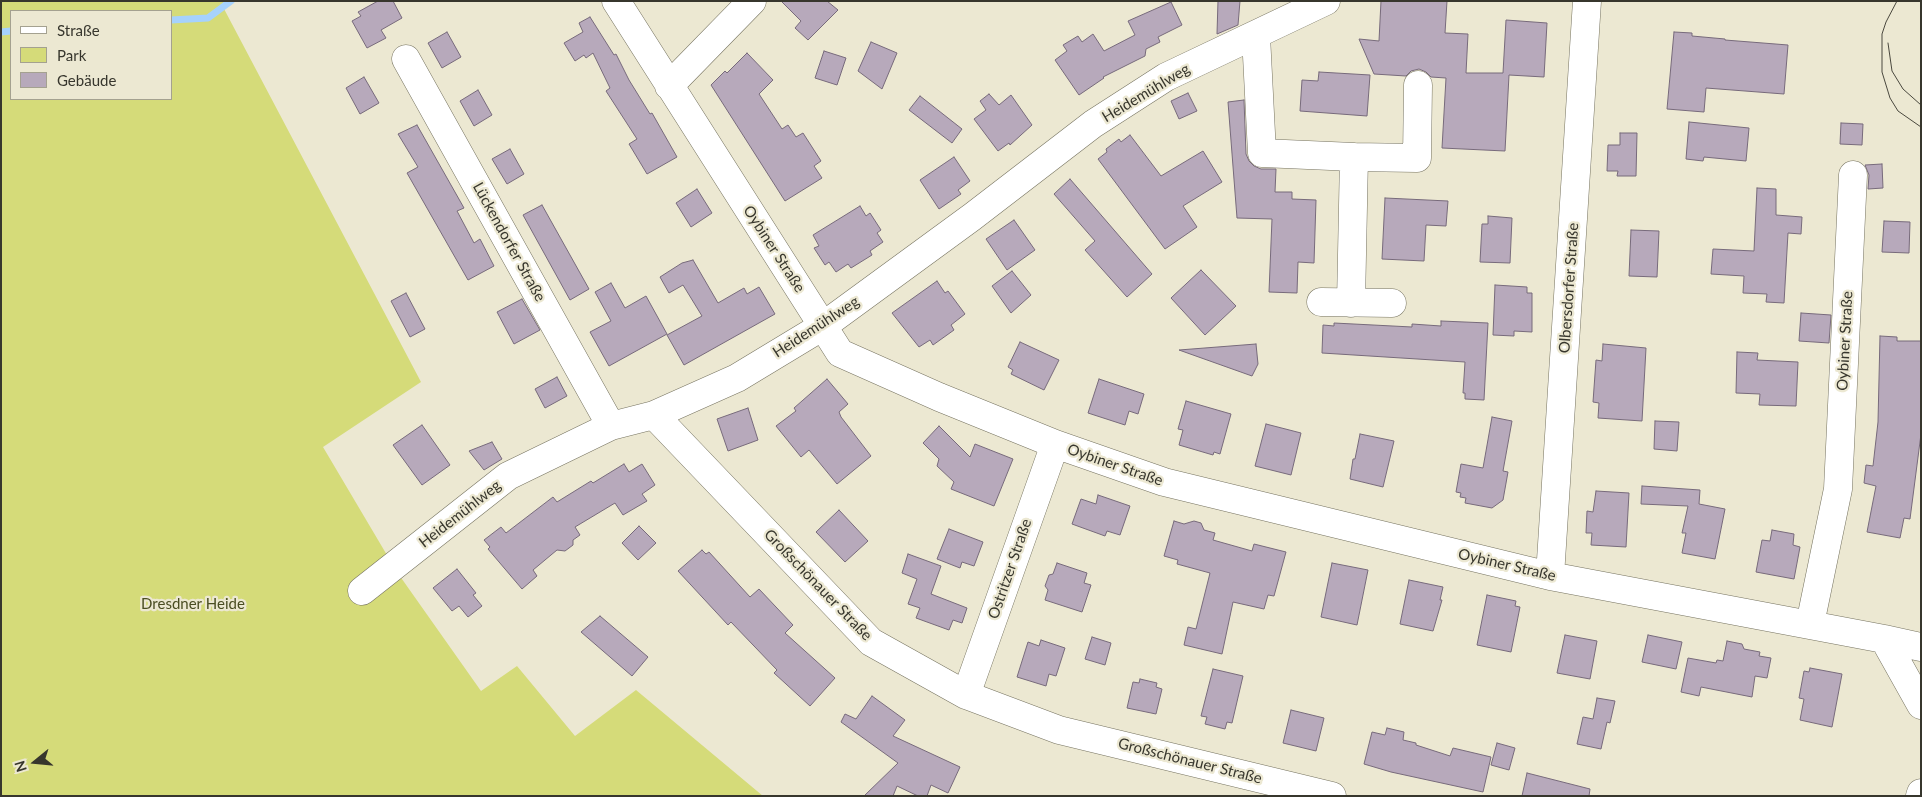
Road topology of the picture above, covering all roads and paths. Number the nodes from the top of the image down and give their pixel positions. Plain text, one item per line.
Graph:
1 (616, 1) edge
2 (752, 1) edge
3 (1326, 1) edge
4 (1587, 1) edge
5 (1256, 36) junction
6 (406, 59) dead end
7 (669, 86) junction
8 (1418, 86) dead end
9 (1354, 157) junction
10 (1853, 175) dead end
11 (1321, 302) dead end
12 (1351, 303) junction
13 (1392, 304) dead end
14 (823, 326) junction
15 (654, 415) junction
16 (611, 426) junction
17 (1055, 444) junction
18 (1550, 576) junction
19 (362, 591) dead end
20 (1810, 624) junction
21 (1884, 640) junction
22 (1921, 647) edge
23 (966, 695) junction
24 (1921, 705) edge
25 (1332, 796) edge

1 - 7 street, Oybiner Straße
2 - 7 street
3 - 5 street, Heidemühlweg
4 - 18 street, Olbersdorfer Straße
5 - 9 street
5 - 14 street, Heidemühlweg
6 - 16 street, Lückendorfer Straße
7 - 14 street, Oybiner Straße
8 - 9 street
9 - 12 street
10 - 20 street, Oybiner Straße
11 - 12 street
12 - 13 street
14 - 15 street, Heidemühlweg
14 - 17 street, Oybiner Straße
15 - 16 street, Heidemühlweg
15 - 23 street, Großschönauer Straße
16 - 19 street, Heidemühlweg
17 - 18 street, Oybiner Straße
17 - 23 street, Ostritzer Straße
18 - 20 street, Oybiner Straße
20 - 21 street, Oybiner Straße
21 - 22 street, Oybiner Straße
21 - 24 street
23 - 25 street, Großschönauer Straße

